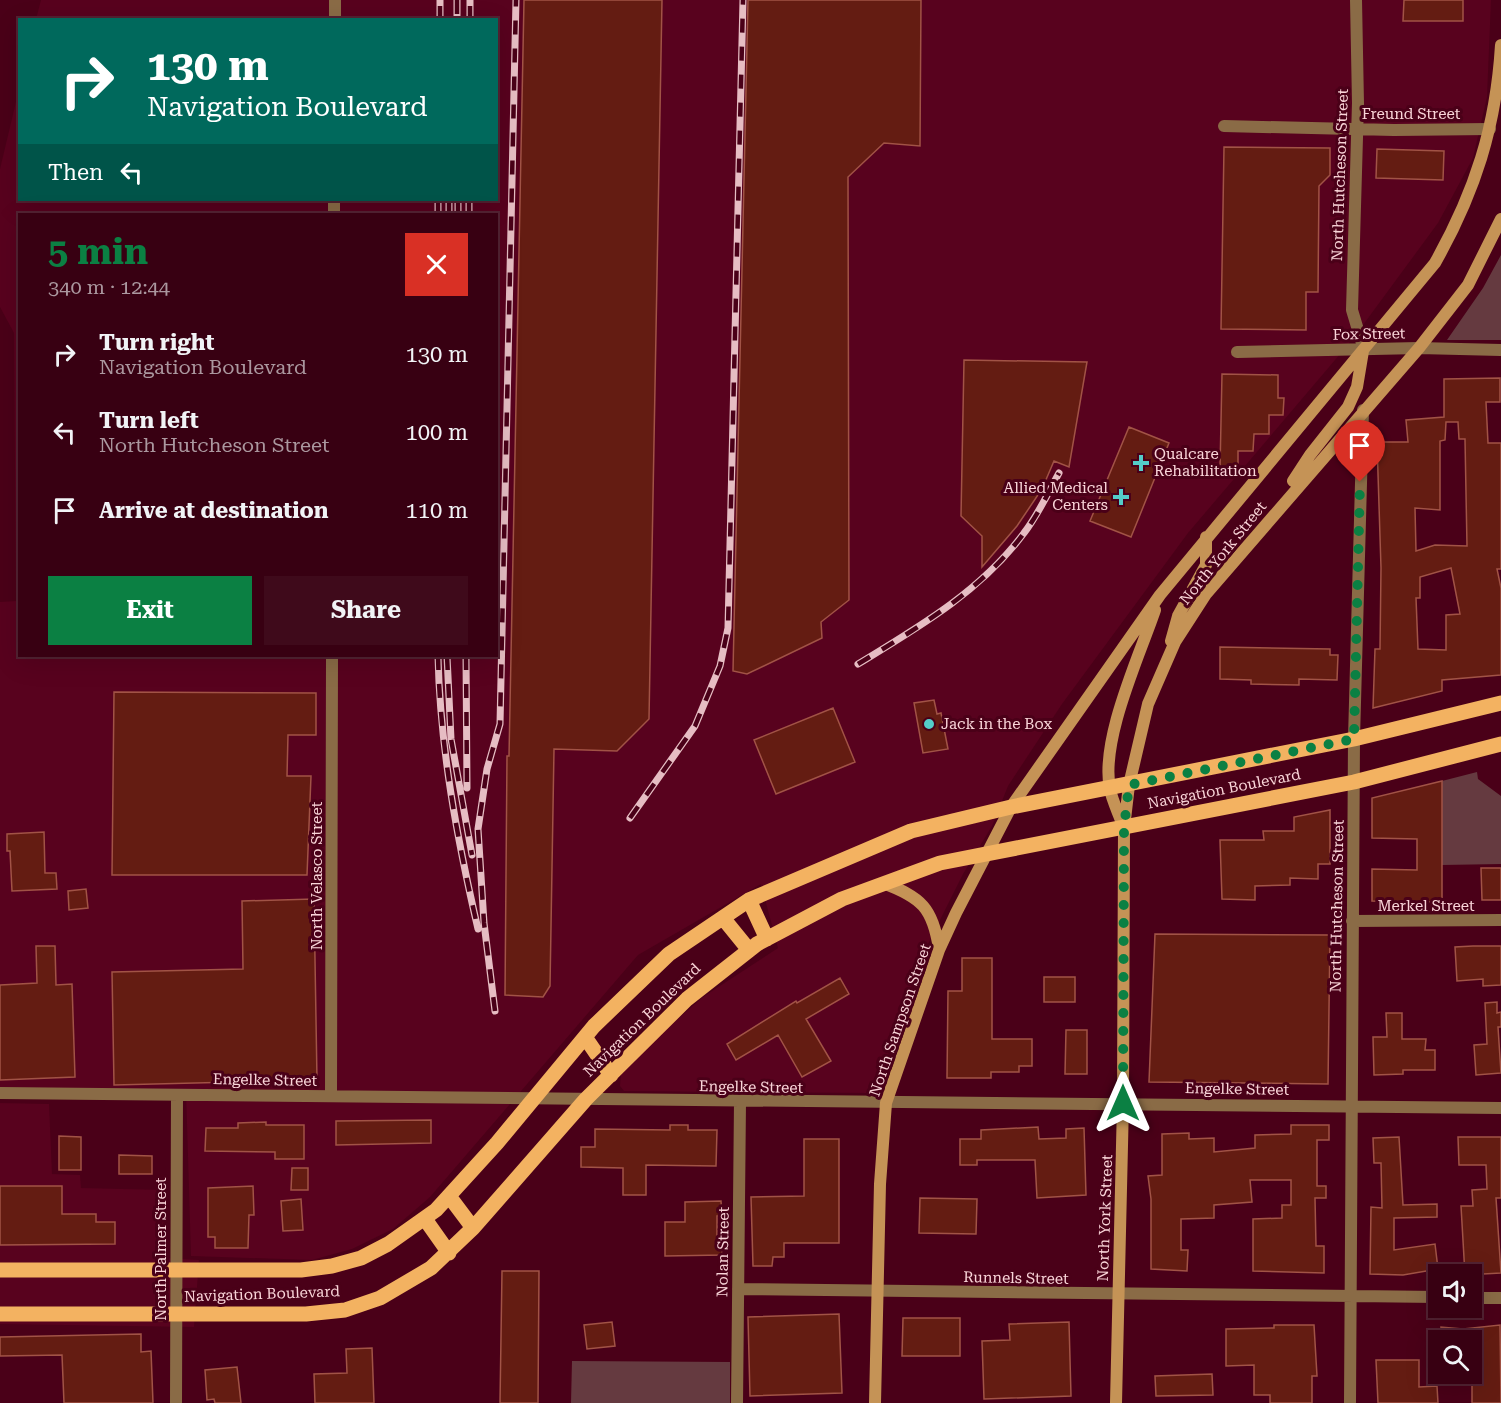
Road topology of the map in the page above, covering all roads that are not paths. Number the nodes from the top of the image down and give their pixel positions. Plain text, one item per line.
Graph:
1 (335, 0) edge
2 (1356, 0) edge
3 (335, 18) edge
4 (1501, 45) edge
5 (1224, 126) dead end
6 (1356, 129) junction
7 (1490, 129) junction
8 (1501, 219) edge
9 (1419, 348) junction
10 (1364, 350) junction
11 (1501, 350) edge
12 (1237, 352) dead end
13 (1364, 410) junction
14 (1274, 513) junction
15 (1206, 537) junction
16 (1160, 595) junction
17 (332, 657) edge
18 (1164, 668) junction
19 (1501, 703) edge
20 (1354, 739) junction
21 (1501, 744) edge
22 (1354, 782) junction
23 (1129, 785) junction
24 (1110, 788) junction
25 (1011, 807) junction
26 (1124, 828) junction
27 (988, 854) junction
28 (883, 883) junction
29 (749, 900) junction
30 (723, 918) junction
31 (1501, 920) edge
32 (1352, 921) junction
33 (767, 939) junction
34 (749, 950) junction
35 (939, 950) junction
36 (585, 1037) junction
37 (611, 1075) junction
38 (0, 1093) edge
39 (177, 1095) junction
40 (331, 1096) junction
41 (534, 1098) junction
42 (586, 1099) junction
43 (740, 1102) junction
44 (886, 1103) junction
45 (1123, 1103) junction
46 (1351, 1105) junction
47 (1501, 1108) edge
48 (449, 1196) junction
49 (424, 1219) junction
50 (472, 1228) junction
51 (449, 1253) junction
52 (0, 1270) edge
53 (176, 1271) junction
54 (738, 1289) junction
55 (877, 1290) junction
56 (1118, 1295) junction
57 (1350, 1297) junction
58 (1428, 1298) edge
59 (1482, 1298) edge
60 (1501, 1298) edge
61 (0, 1314) edge
62 (176, 1314) junction
63 (176, 1403) edge
64 (736, 1403) edge
65 (875, 1403) edge
66 (1116, 1403) edge
67 (1350, 1403) edge

1 - 3 street
2 - 6 street, North Hutcheson Street
4 - 7 main road, North York Street
5 - 6 street, Freund Street
6 - 7 street, Freund Street
6 - 10 street, North Hutcheson Street
7 - 10 main road, North York Street
8 - 9 main road, North York Street
9 - 10 street, Fox Street
9 - 11 street, Fox Street
9 - 13 main road, North York Street
10 - 12 street, Fox Street
10 - 14 main road
10 - 15 main road, North York Street
13 - 14 main road, North York Street
13 - 20 street, North Hutcheson Street
14 - 18 main road, North York Street
15 - 16 main road, North York Street
15 - 18 main road
16 - 24 main road
16 - 25 main road, North York Street
17 - 40 street, North Velasco Street
18 - 23 main road, North York Street
19 - 20 main road, Navigation Boulevard
20 - 22 street, North Hutcheson Street
20 - 23 main road, Navigation Boulevard
21 - 22 main road, Navigation Boulevard
22 - 26 main road, Navigation Boulevard
22 - 32 street, North Hutcheson Street
23 - 24 main road, Navigation Boulevard
23 - 26 main road, North York Street
24 - 25 main road, Navigation Boulevard
24 - 26 main road
25 - 27 main road, North Sampson Street
25 - 29 main road, Navigation Boulevard
26 - 27 main road, Navigation Boulevard
26 - 45 main road, North York Street
27 - 28 main road, Navigation Boulevard
27 - 35 main road, North Sampson Street
28 - 33 main road, Navigation Boulevard
28 - 35 main road
29 - 30 main road, Navigation Boulevard
29 - 33 main road
30 - 34 main road
30 - 36 main road, Navigation Boulevard
31 - 32 street, Merkel Street
32 - 46 street, North Hutcheson Street
33 - 34 main road, Navigation Boulevard
34 - 37 main road, Navigation Boulevard
35 - 44 main road, North Sampson Street
36 - 37 main road
36 - 41 main road, Navigation Boulevard
37 - 42 main road, Navigation Boulevard
38 - 39 street, Engelke Street
39 - 40 street, Engelke Street
39 - 53 street, North Palmer Street
40 - 41 street, Engelke Street
41 - 42 street, Engelke Street
41 - 48 main road, Navigation Boulevard
42 - 43 street, Engelke Street
42 - 50 main road, Navigation Boulevard
43 - 44 street, Engelke Street
43 - 54 street, Nolan Street
44 - 45 street, Engelke Street
44 - 55 main road, North Sampson Street
45 - 46 street, Engelke Street
45 - 56 main road, North York Street
46 - 47 street, Engelke Street
46 - 57 street, North Hutcheson Street
48 - 49 main road, Navigation Boulevard
48 - 50 main road
49 - 51 main road
49 - 53 main road, Navigation Boulevard
50 - 51 main road, Navigation Boulevard
51 - 62 main road, Navigation Boulevard
52 - 53 main road, Navigation Boulevard
53 - 62 street, North Palmer Street
54 - 55 street, Runnels Street
54 - 64 street, Nolan Street
55 - 56 street, Runnels Street
55 - 65 main road, North Sampson Street
56 - 57 street, Runnels Street
56 - 66 main road, North York Street
57 - 58 street, Runnels Street
57 - 67 street, North Hutcheson Street
59 - 60 street
61 - 62 main road, Navigation Boulevard
62 - 63 street, North Palmer Street

